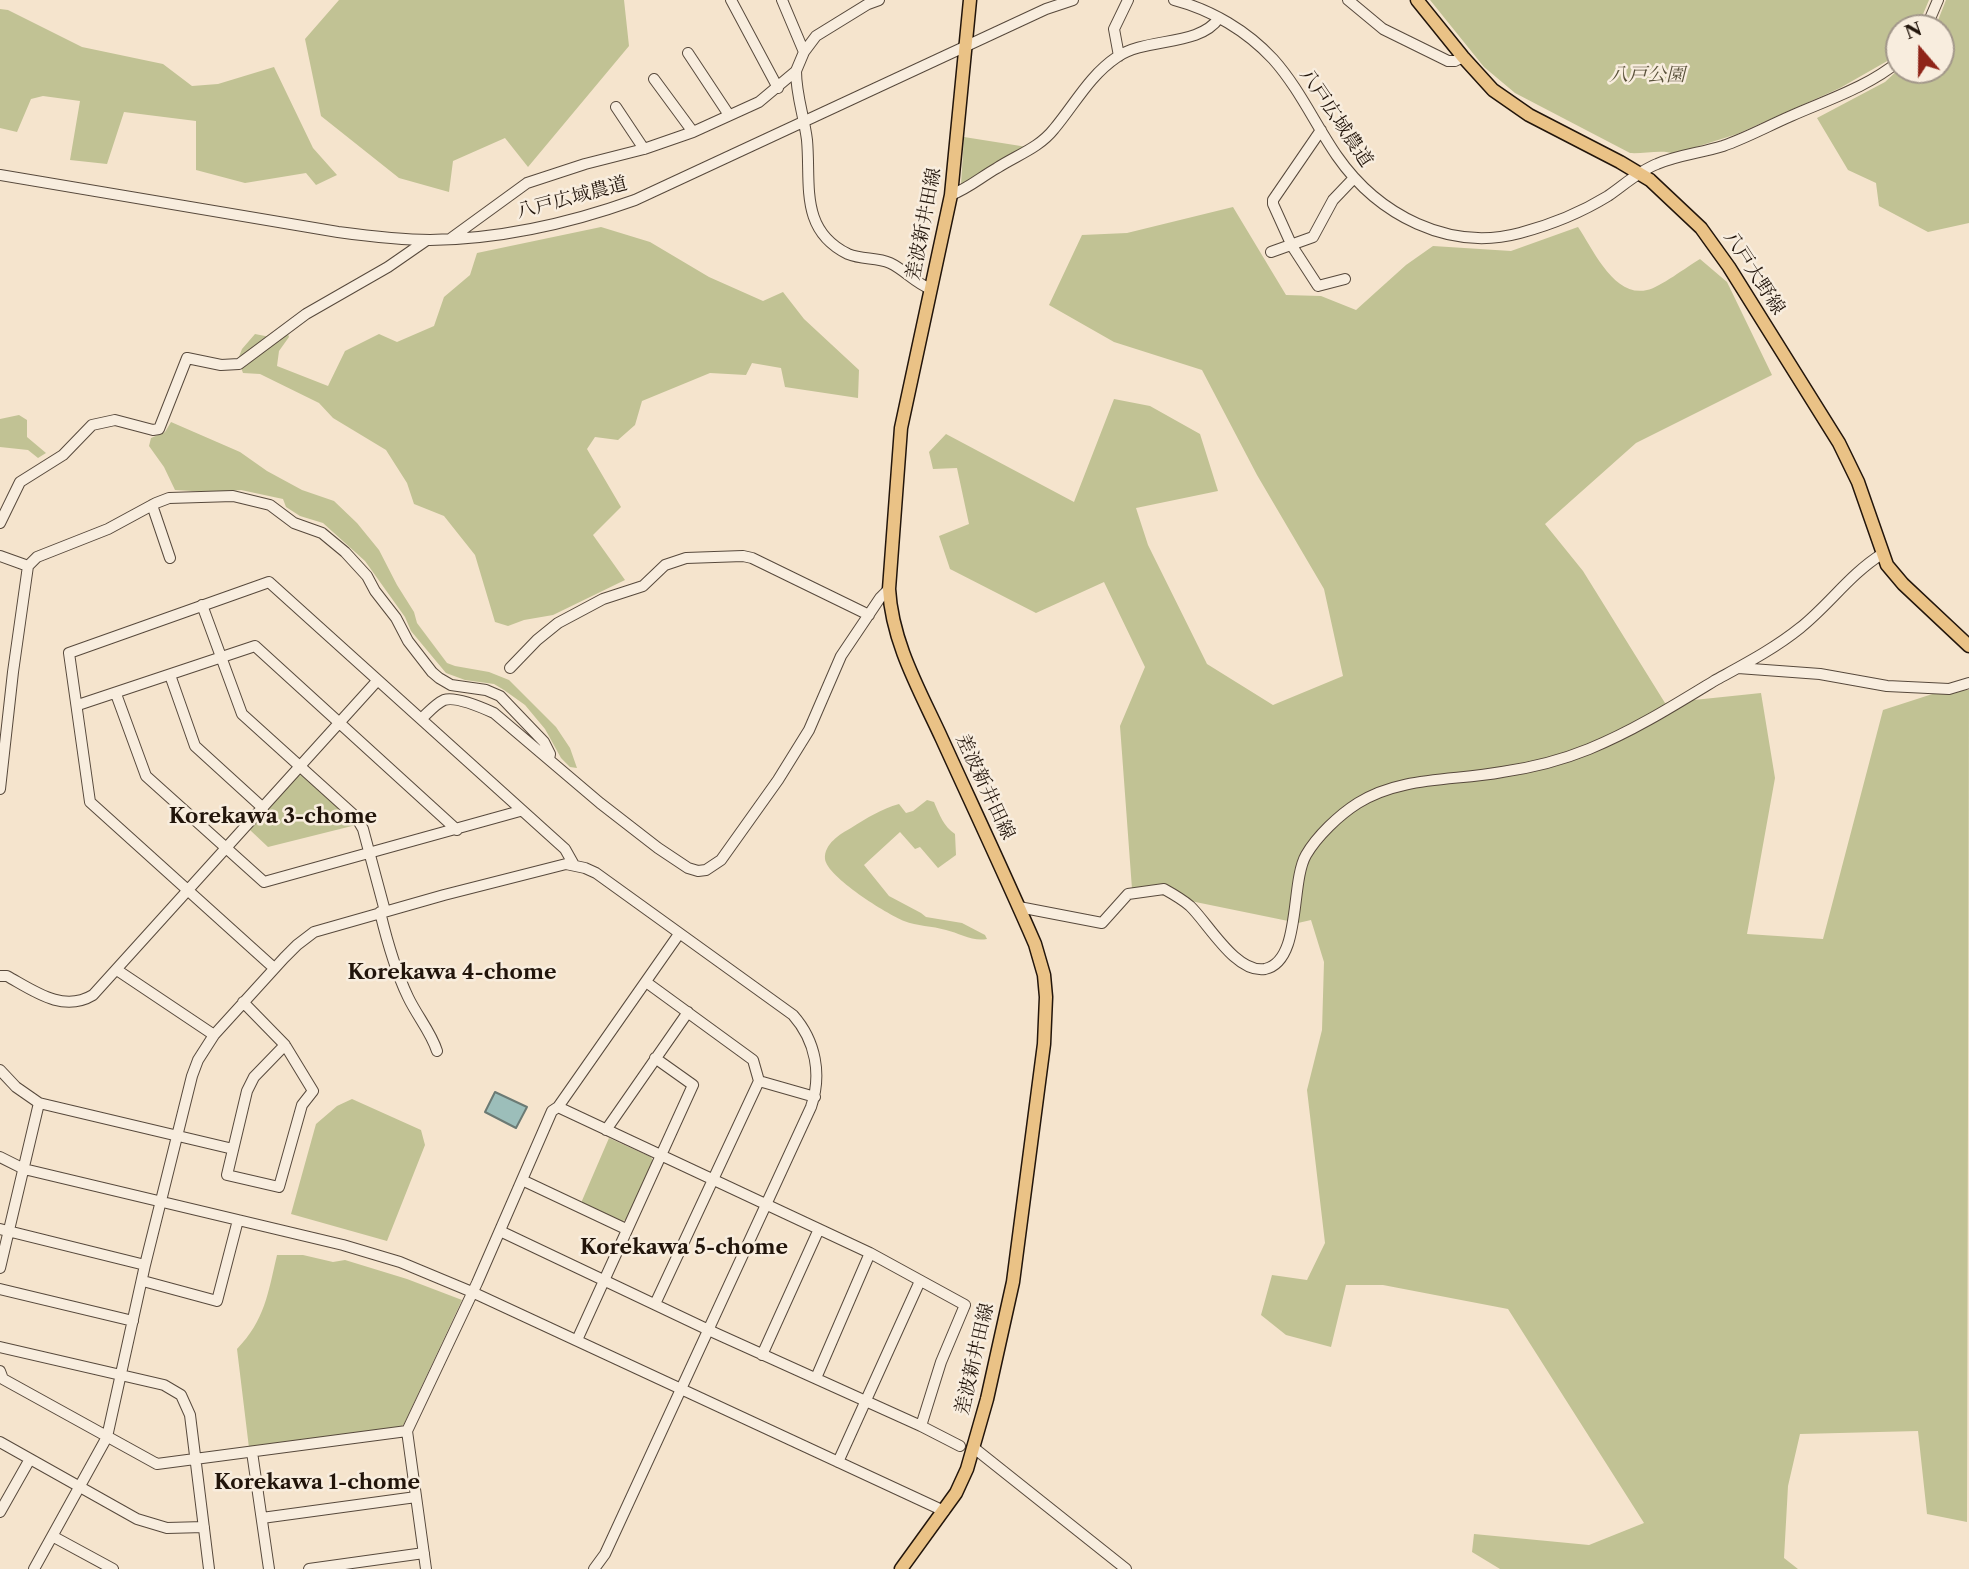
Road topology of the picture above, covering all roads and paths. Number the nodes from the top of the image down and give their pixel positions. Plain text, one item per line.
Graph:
1 (731, 0) edge
2 (782, 0) edge
3 (879, 0) edge
4 (970, 0) edge
5 (1073, 0) edge
6 (1128, 0) edge
7 (1174, 0) edge
8 (1348, 0) edge
9 (1417, 0) edge
10 (867, 2) edge
11 (1219, 18) junction
12 (966, 47) junction
13 (804, 52) junction
14 (688, 53) dead end
15 (1119, 56) junction
16 (1463, 57) junction
17 (1885, 70) edge
18 (796, 71) junction
19 (654, 79) dead end
20 (778, 88) junction
21 (616, 107) dead end
22 (729, 115) junction
23 (804, 123) junction
24 (1321, 131) junction
25 (693, 132) junction
26 (644, 149) junction
27 (1639, 173) junction
28 (0, 175) edge
29 (1354, 178) junction
30 (951, 195) junction
31 (450, 239) junction
32 (428, 240) junction
33 (1292, 246) junction
34 (1271, 252) dead end
35 (1345, 279) dead end
36 (931, 289) junction
37 (152, 505) junction
38 (0, 523) edge
39 (1882, 554) junction
40 (0, 556) edge
41 (170, 558) dead end
42 (28, 566) junction
43 (889, 589) junction
44 (202, 605) junction
45 (869, 615) junction
46 (1969, 646) edge
47 (221, 657) junction
48 (510, 668) dead end
49 (1737, 668) junction
50 (170, 675) junction
51 (377, 681) junction
52 (1969, 683) edge
53 (116, 694) junction
54 (78, 705) junction
55 (421, 719) junction
56 (341, 722) junction
57 (549, 759) junction
58 (301, 766) junction
59 (0, 789) edge
60 (263, 808) junction
61 (520, 811) junction
62 (457, 830) junction
63 (226, 848) junction
64 (370, 853) junction
65 (574, 865) junction
66 (190, 890) junction
67 (1019, 907) junction
68 (382, 912) junction
69 (679, 934) junction
70 (274, 968) junction
71 (117, 970) junction
72 (0, 976) edge
73 (646, 982) junction
74 (243, 1002) junction
75 (688, 1012) junction
76 (214, 1035) junction
77 (285, 1045) junction
78 (437, 1051) dead end
79 (655, 1058) junction
80 (0, 1070) edge
81 (759, 1081) junction
82 (814, 1097) junction
83 (39, 1103) junction
84 (558, 1107) junction
85 (606, 1130) junction
86 (177, 1136) junction
87 (233, 1149) junction
88 (660, 1156) junction
89 (0, 1157) edge
90 (24, 1169) junction
91 (522, 1180) junction
92 (713, 1180) junction
93 (162, 1202) junction
94 (766, 1205) junction
95 (238, 1220) junction
96 (626, 1229) junction
97 (819, 1229) junction
98 (4, 1231) edge
99 (500, 1231) junction
100 (870, 1253) junction
101 (145, 1265) junction
102 (0, 1268) edge
103 (604, 1280) junction
104 (143, 1281) junction
105 (920, 1281) junction
106 (0, 1289) edge
107 (472, 1292) junction
108 (655, 1304) junction
109 (133, 1321) junction
110 (708, 1330) junction
111 (577, 1340) junction
112 (0, 1347) edge
113 (762, 1355) junction
114 (0, 1371) edge
115 (120, 1375) junction
116 (816, 1378) junction
117 (681, 1390) junction
118 (864, 1402) junction
119 (921, 1426) junction
120 (407, 1431) junction
121 (107, 1437) junction
122 (0, 1442) edge
123 (960, 1446) dead end
124 (974, 1448) junction
125 (252, 1452) junction
126 (30, 1460) junction
127 (195, 1460) junction
128 (838, 1462) junction
129 (80, 1487) junction
130 (416, 1497) junction
131 (1, 1508) edge
132 (944, 1511) junction
133 (262, 1518) junction
134 (204, 1527) junction
135 (54, 1537) junction
136 (424, 1553) junction
137 (34, 1569) edge
138 (113, 1569) edge
139 (209, 1569) edge
140 (269, 1569) edge
141 (309, 1569) edge
142 (426, 1569) edge
143 (594, 1569) edge
144 (901, 1569) edge
145 (1126, 1569) edge

1 - 20 street
2 - 13 street
3 - 10 street
4 - 12 main road, 差波新井田線
5 - 12 street, 八戸広域農道
6 - 15 street
7 - 11 street, 八戸広域農道
8 - 16 street
9 - 16 main road, 八戸大野線
10 - 13 street
11 - 15 street
11 - 24 street, 八戸広域農道
12 - 23 street, 八戸広域農道
12 - 30 main road, 差波新井田線
13 - 18 street
14 - 22 street
15 - 30 street
16 - 27 main road, 八戸大野線
17 - 27 street, 八戸広域農道
18 - 20 street
18 - 23 street
19 - 25 street
20 - 22 street
21 - 26 street
22 - 25 street
23 - 31 street, 八戸広域農道
23 - 36 street
24 - 29 street, 八戸広域農道
24 - 33 street
25 - 26 street
26 - 31 street
27 - 29 street, 八戸広域農道
27 - 39 main road, 八戸大野線
28 - 32 street, 八戸広域農道
29 - 33 street
30 - 36 main road, 差波新井田線
31 - 32 street, 八戸広域農道
32 - 38 street
33 - 34 street
33 - 35 street
36 - 43 main road, 差波新井田線
37 - 41 street
37 - 42 street
37 - 57 street
39 - 46 main road, 八戸大野線
39 - 49 street
40 - 42 street
42 - 59 street
43 - 45 street
43 - 67 main road, 差波新井田線
44 - 47 street
44 - 51 street
44 - 54 street
45 - 48 street
45 - 57 street
47 - 50 street
47 - 56 street
47 - 58 street
49 - 52 street
49 - 67 street
50 - 53 street
50 - 60 street
51 - 55 street
51 - 56 street
53 - 54 street
53 - 63 street
54 - 66 street
55 - 57 street
55 - 61 street
56 - 58 street
56 - 62 street
58 - 60 street
58 - 64 street
60 - 63 street
61 - 62 street
61 - 65 street
62 - 64 street
63 - 64 street
63 - 66 street
64 - 68 street
65 - 68 street
65 - 69 street
66 - 70 street
66 - 71 street
67 - 124 main road, 差波新井田線
68 - 70 street
68 - 78 street
69 - 73 street
69 - 82 street
70 - 74 street
71 - 72 street
71 - 76 street
73 - 75 street
73 - 84 street
74 - 76 street
74 - 77 street
75 - 79 street
75 - 81 street
76 - 86 street
77 - 87 street
77 - 87 street
79 - 85 street
79 - 88 street
80 - 83 street
81 - 82 street
81 - 92 street
82 - 94 street
83 - 86 street
83 - 90 street
84 - 85 street
84 - 91 street
85 - 88 street
86 - 87 street
86 - 93 street
88 - 92 street
88 - 96 street
89 - 90 street
90 - 93 street
90 - 98 street
91 - 96 street
91 - 99 street
92 - 94 street
92 - 108 street
93 - 95 street
93 - 101 street
94 - 97 street
94 - 110 street
95 - 104 street
95 - 107 street
96 - 103 street
97 - 100 street
97 - 113 street
98 - 101 street
98 - 102 street
99 - 103 street
99 - 107 street
100 - 105 street
100 - 116 street
101 - 104 street
103 - 108 street
103 - 111 street
104 - 109 street
105 - 118 street
105 - 119 street
106 - 109 street
107 - 111 street
107 - 120 street
108 - 110 street
109 - 115 street
110 - 113 street
110 - 117 street
111 - 117 street
112 - 115 street
113 - 116 street
114 - 121 street
115 - 121 street
115 - 127 street
116 - 118 street
117 - 128 street
117 - 143 street
118 - 119 street
118 - 128 street
119 - 123 street
120 - 125 street
120 - 130 street
121 - 127 street
121 - 129 street
122 - 126 street
124 - 132 main road, 差波新井田線
124 - 145 street
125 - 127 street
125 - 133 street
126 - 129 street
126 - 131 street
127 - 134 street
128 - 132 street
129 - 134 street
129 - 135 street
130 - 133 street
130 - 136 street
132 - 144 main road, 差波新井田線
133 - 140 street
134 - 139 street
135 - 137 street
135 - 138 street
136 - 141 street
136 - 142 street

